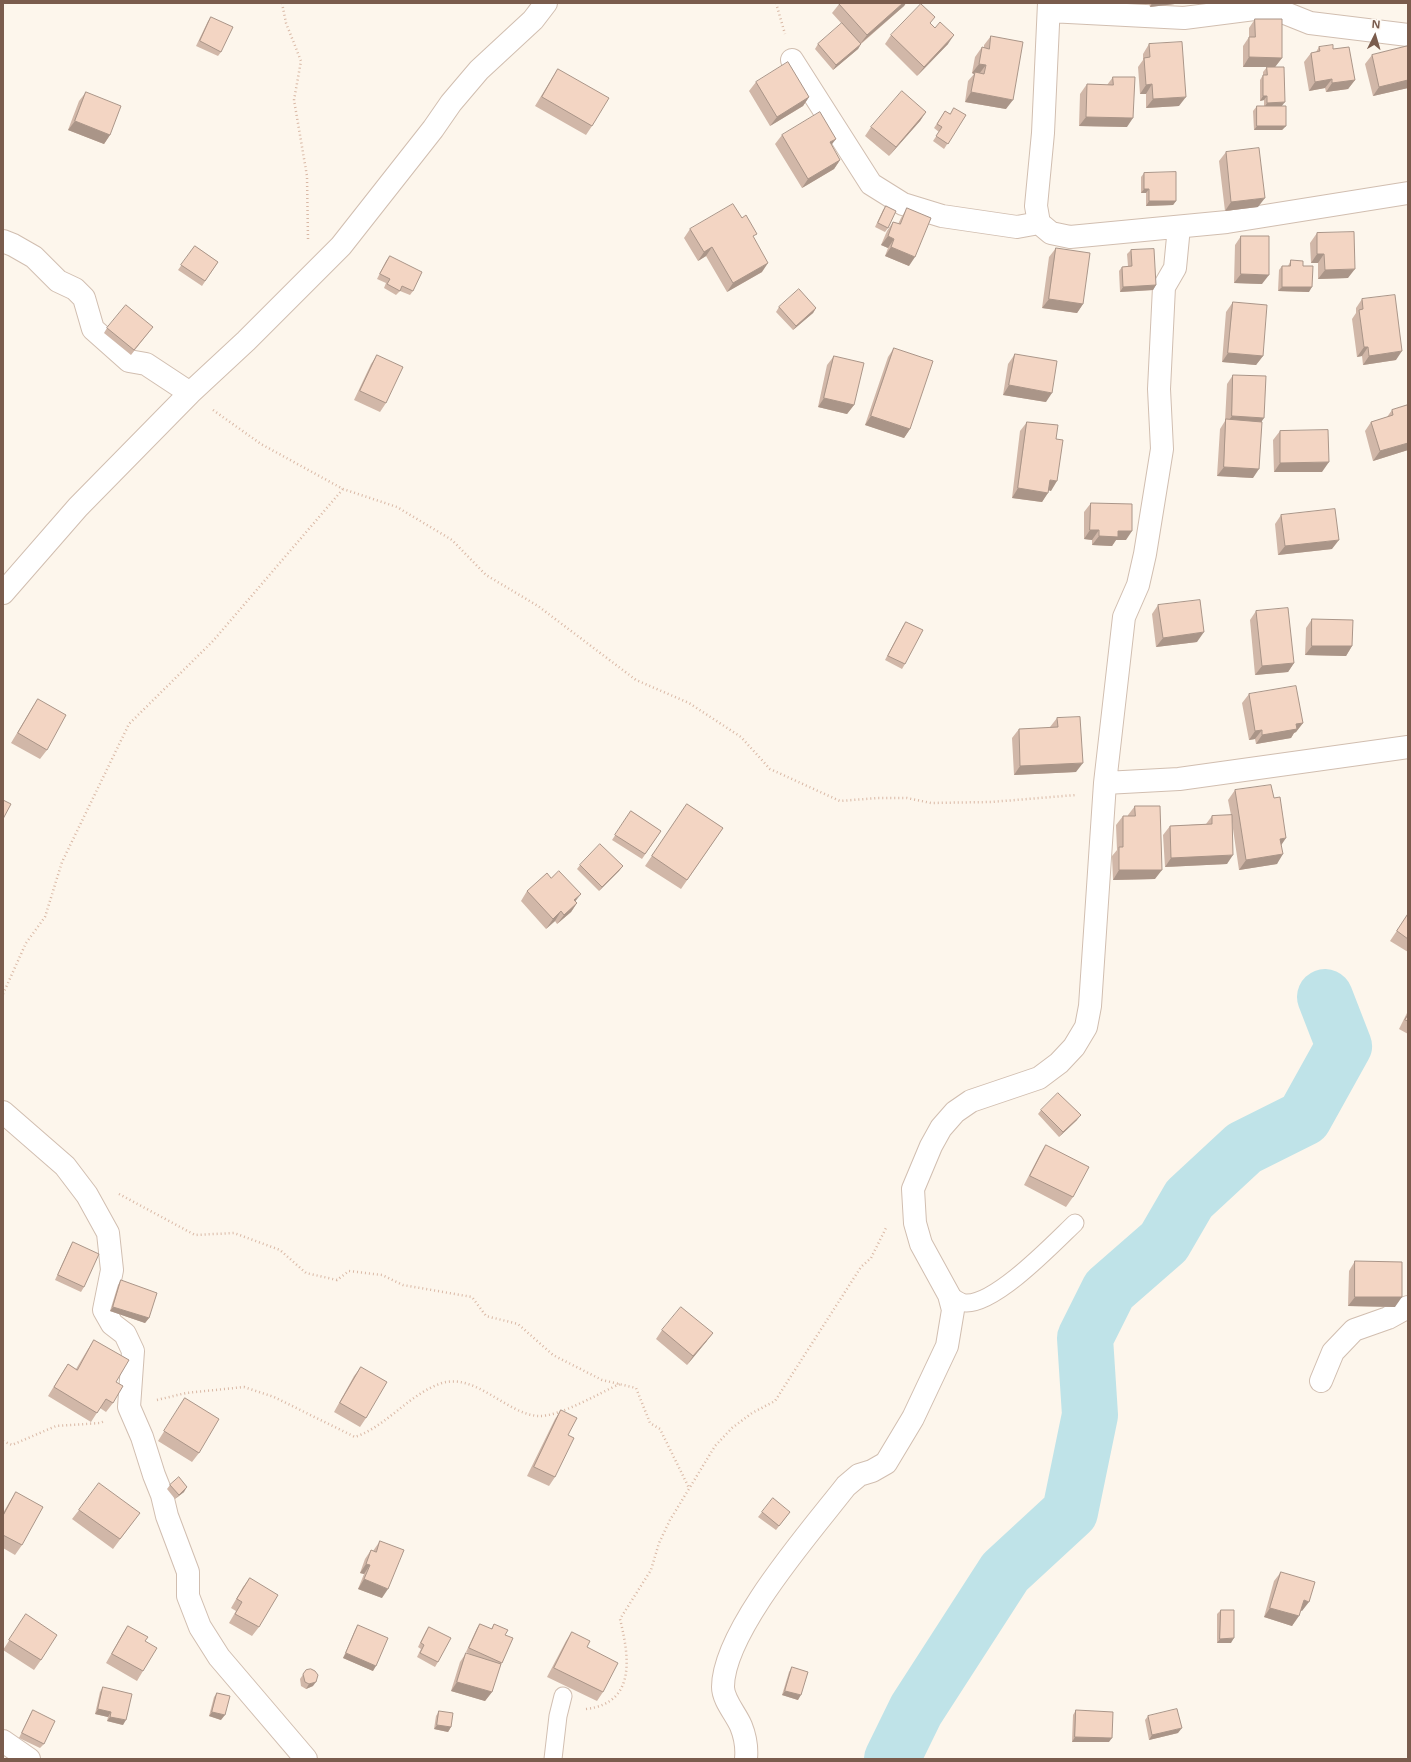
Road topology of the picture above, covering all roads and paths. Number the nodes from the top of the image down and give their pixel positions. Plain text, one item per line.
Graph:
1 (282, 3) edge
2 (546, 3) edge
3 (776, 3) edge
4 (1049, 7) edge
5 (1408, 35) edge
6 (792, 60) joint
7 (1408, 193) edge
8 (1039, 224) junction
9 (1179, 226) junction
10 (3, 241) edge
11 (308, 242) dead end
12 (190, 393) junction
13 (343, 489) junction
14 (3, 594) edge
15 (1408, 747) edge
16 (1105, 783) junction
17 (3, 994) edge
18 (3, 1112) edge
19 (113, 1191) dead end
20 (889, 1223) dead end
21 (1075, 1223) dead end
22 (949, 1295) junction
23 (1408, 1307) edge
24 (1321, 1381) dead end
25 (621, 1383) junction
26 (129, 1407) junction
27 (3, 1441) edge
28 (689, 1488) junction
29 (563, 1696) dead end
30 (558, 1716) junction
31 (3, 1741) edge
32 (29, 1759) edge
33 (306, 1759) edge
34 (553, 1759) edge
35 (746, 1759) edge

1 - 11 path
2 - 12 street
3 - 6 path
4 - 5 street
4 - 8 street
6 - 8 street
7 - 9 street
8 - 9 street
9 - 16 street
10 - 12 street
12 - 13 path
12 - 14 street
13 - 16 path
13 - 17 path
15 - 16 street
16 - 22 street
18 - 26 street
19 - 25 path
20 - 28 path
21 - 22 lane
22 - 35 street
23 - 24 street
25 - 26 path
25 - 28 path
26 - 27 path
26 - 33 street
28 - 30 path
29 - 30 lane
30 - 34 lane
31 - 32 street

